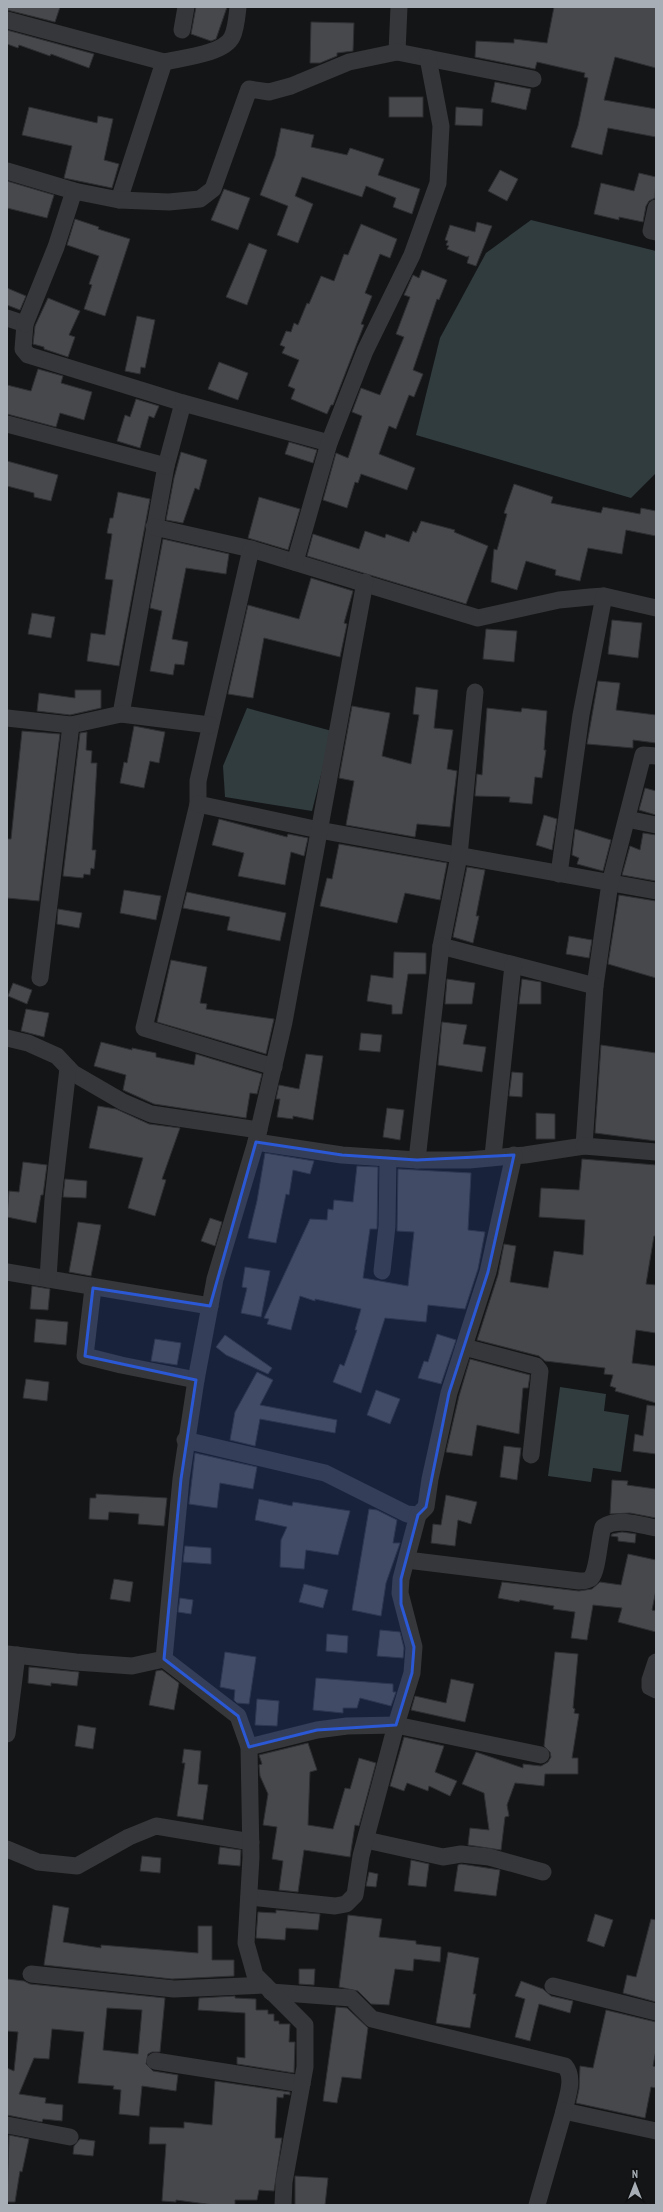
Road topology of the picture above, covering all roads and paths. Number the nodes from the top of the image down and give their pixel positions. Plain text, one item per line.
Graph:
1 (186, 7) edge
2 (238, 7) edge
3 (399, 7) edge
4 (7, 20) edge
5 (182, 30) dead end
6 (397, 52) junction
7 (428, 58) junction
8 (164, 62) junction
9 (533, 79) dead end
10 (7, 171) edge
11 (74, 191) junction
12 (119, 200) junction
13 (656, 208) edge
14 (656, 232) edge
15 (7, 318) edge
16 (25, 324) junction
17 (183, 403) junction
18 (7, 424) edge
19 (329, 443) junction
20 (166, 466) junction
21 (154, 527) junction
22 (251, 549) junction
23 (295, 562) junction
24 (365, 582) junction
25 (604, 596) junction
26 (656, 608) edge
27 (475, 692) dead end
28 (121, 714) junction
29 (7, 718) edge
30 (71, 725) junction
31 (210, 725) junction
32 (656, 756) edge
33 (198, 804) junction
34 (627, 819) junction
35 (656, 825) edge
36 (319, 830) junction
37 (459, 856) junction
38 (559, 874) junction
39 (610, 883) junction
40 (656, 892) edge
41 (441, 946) junction
42 (513, 965) junction
43 (40, 978) dead end
44 (595, 986) junction
45 (7, 1038) edge
46 (274, 1067) junction
47 (68, 1068) junction
48 (257, 1136) junction
49 (584, 1146) junction
50 (656, 1152) edge
51 (514, 1155) junction
52 (493, 1156) junction
53 (388, 1158) junction
54 (417, 1160) junction
55 (382, 1271) dead end
56 (7, 1272) edge
57 (48, 1279) junction
58 (93, 1288) junction
59 (210, 1306) junction
60 (464, 1347) junction
61 (196, 1380) junction
62 (185, 1440) junction
63 (531, 1456) dead end
64 (418, 1515) junction
65 (656, 1528) edge
66 (407, 1560) junction
67 (12, 1655) edge
68 (164, 1659) junction
69 (656, 1662) edge
70 (656, 1690) edge
71 (396, 1725) junction
72 (7, 1734) edge
73 (249, 1747) junction
74 (541, 1756) dead end
75 (366, 1840) junction
76 (251, 1842) junction
77 (7, 1849) edge
78 (543, 1872) dead end
79 (249, 1897) junction
80 (31, 1974) dead end
81 (553, 1986) dead end
82 (268, 1988) junction
83 (656, 2012) edge
84 (155, 2061) dead end
85 (302, 2084) junction
86 (564, 2111) junction
87 (7, 2125) edge
88 (656, 2131) edge
89 (70, 2137) dead end
90 (283, 2205) edge
91 (537, 2205) edge

1 - 5 street
2 - 8 street
3 - 6 street
4 - 8 street
6 - 7 street
6 - 12 street
7 - 9 street
7 - 19 street
8 - 12 street
10 - 11 street
11 - 12 street
11 - 16 street
13 - 14 street
15 - 16 street
16 - 17 street
17 - 19 street
17 - 20 street
18 - 20 street
19 - 23 street
20 - 21 street
21 - 22 street
21 - 28 street
22 - 23 street
22 - 31 street
23 - 24 street
24 - 25 street
24 - 36 street
25 - 26 street
25 - 38 street
27 - 37 street
28 - 30 street
28 - 31 street
29 - 30 street
30 - 43 street
31 - 33 street
32 - 34 street
33 - 36 street
33 - 46 street
34 - 35 street
34 - 39 street
36 - 37 street
36 - 46 street
37 - 38 street
37 - 41 street
38 - 39 street
39 - 40 street
39 - 44 street
41 - 42 street
41 - 54 street
42 - 44 street
42 - 52 street
44 - 49 street
45 - 47 street
46 - 48 street
47 - 48 street
47 - 57 street
48 - 53 street
48 - 59 street
49 - 50 street
49 - 51 street
51 - 52 street
51 - 60 street
52 - 54 street
53 - 54 street
53 - 55 street
56 - 57 street
57 - 58 street
58 - 59 street
58 - 61 street
59 - 61 street
60 - 63 street
60 - 64 street
61 - 62 street
62 - 64 street
62 - 68 street
64 - 66 street
65 - 66 street
66 - 71 street
67 - 68 street
67 - 72 street
68 - 73 street
69 - 70 street
71 - 73 street
71 - 74 street
71 - 75 street
73 - 76 street
75 - 78 street
75 - 79 street
76 - 77 street
76 - 79 street
79 - 82 street
80 - 82 street
81 - 83 street
82 - 85 street
82 - 86 street
84 - 85 street
85 - 90 street
86 - 88 street
86 - 91 street
87 - 89 street

